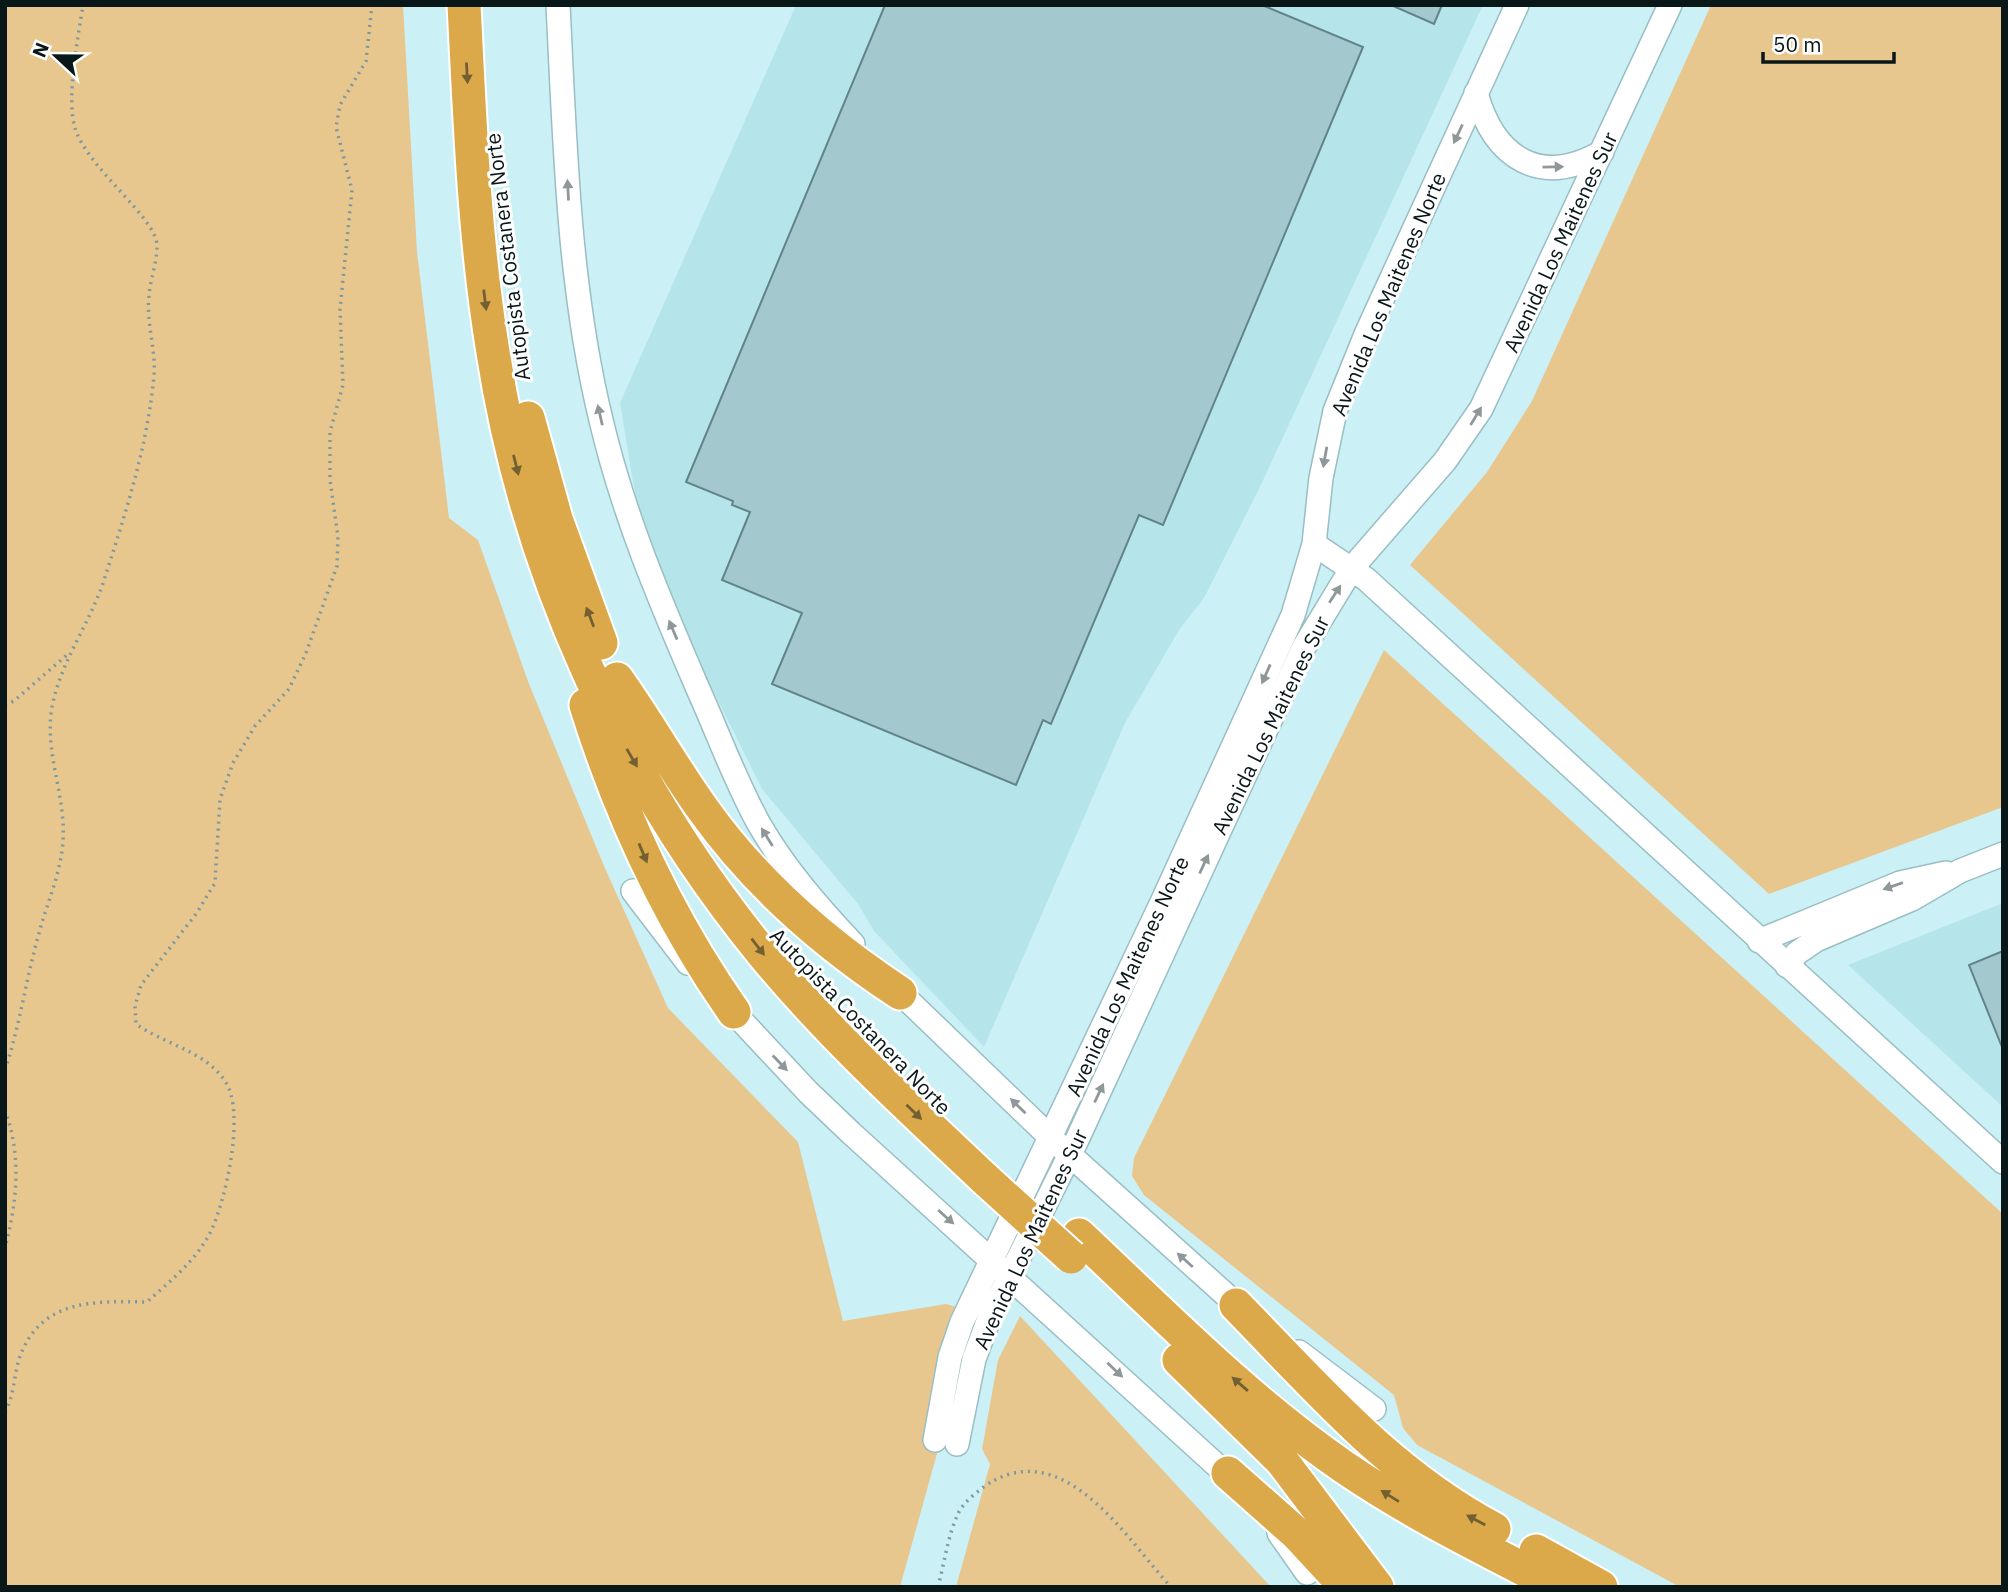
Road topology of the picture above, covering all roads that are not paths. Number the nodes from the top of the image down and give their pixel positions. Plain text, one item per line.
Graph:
1 (464, 5) edge
2 (486, 5) edge
3 (558, 5) edge
4 (1517, 5) edge
5 (1670, 5) edge
6 (1476, 93) junction
7 (1602, 152) junction
8 (1314, 544) junction
9 (1352, 568) junction
10 (561, 608) junction
11 (617, 680) junction
12 (2003, 854) edge
13 (1960, 871) junction
14 (633, 891) dead end
15 (1173, 904) junction
16 (1759, 941) junction
17 (1787, 966) junction
18 (900, 993) junction
19 (734, 1012) junction
20 (1050, 1137) junction
21 (1070, 1155) junction
22 (2003, 1162) edge
23 (990, 1168) junction
24 (1075, 1246) junction
25 (993, 1259) junction
26 (1010, 1275) junction
27 (1236, 1306) junction
28 (1374, 1409) dead end
29 (946, 1442) joint
30 (1228, 1473) junction
31 (1307, 1573) dead end
32 (1346, 1587) edge
33 (1377, 1587) edge
34 (1558, 1587) edge
35 (1601, 1587) edge

1 -> 10 highway, Autopista Costanera Norte
11 -> 2 highway, Autopista Costanera Norte
18 -> 3 street
4 - 6 street, Avenida Los Maitenes Norte
5 - 7 street, Avenida Los Maitenes Sur
6 -> 7 street
6 -> 8 street, Avenida Los Maitenes Norte
9 -> 7 street, Avenida Los Maitenes Sur
8 - 9 street
8 -> 15 street, Avenida Los Maitenes Norte
15 -> 9 street, Avenida Los Maitenes Sur
9 - 16 street
10 -> 19 highway
10 -> 23 highway, Autopista Costanera Norte
11 - 18 highway
11 - 23 highway, Autopista Costanera Norte
12 - 13 street
13 -> 16 street
13 - 17 street
14 - 19 street
15 - 20 street, Avenida Los Maitenes Norte
21 -> 15 street, Avenida Los Maitenes Sur
16 - 17 street
17 - 22 street
20 -> 18 street
19 -> 25 street
20 - 21 street
20 - 25 street, Avenida Los Maitenes Norte
21 - 26 street, Avenida Los Maitenes Sur
27 -> 21 street
23 - 24 highway, Autopista Costanera Norte
24 - 33 highway, Autopista Costanera Norte
34 -> 24 highway, Autopista Costanera Norte
25 - 26 street
25 - 29 street, Avenida Los Maitenes Norte
26 - 29 street, Avenida Los Maitenes Sur
26 -> 30 street
27 - 28 street
35 -> 27 highway
30 - 31 street
30 - 32 highway

